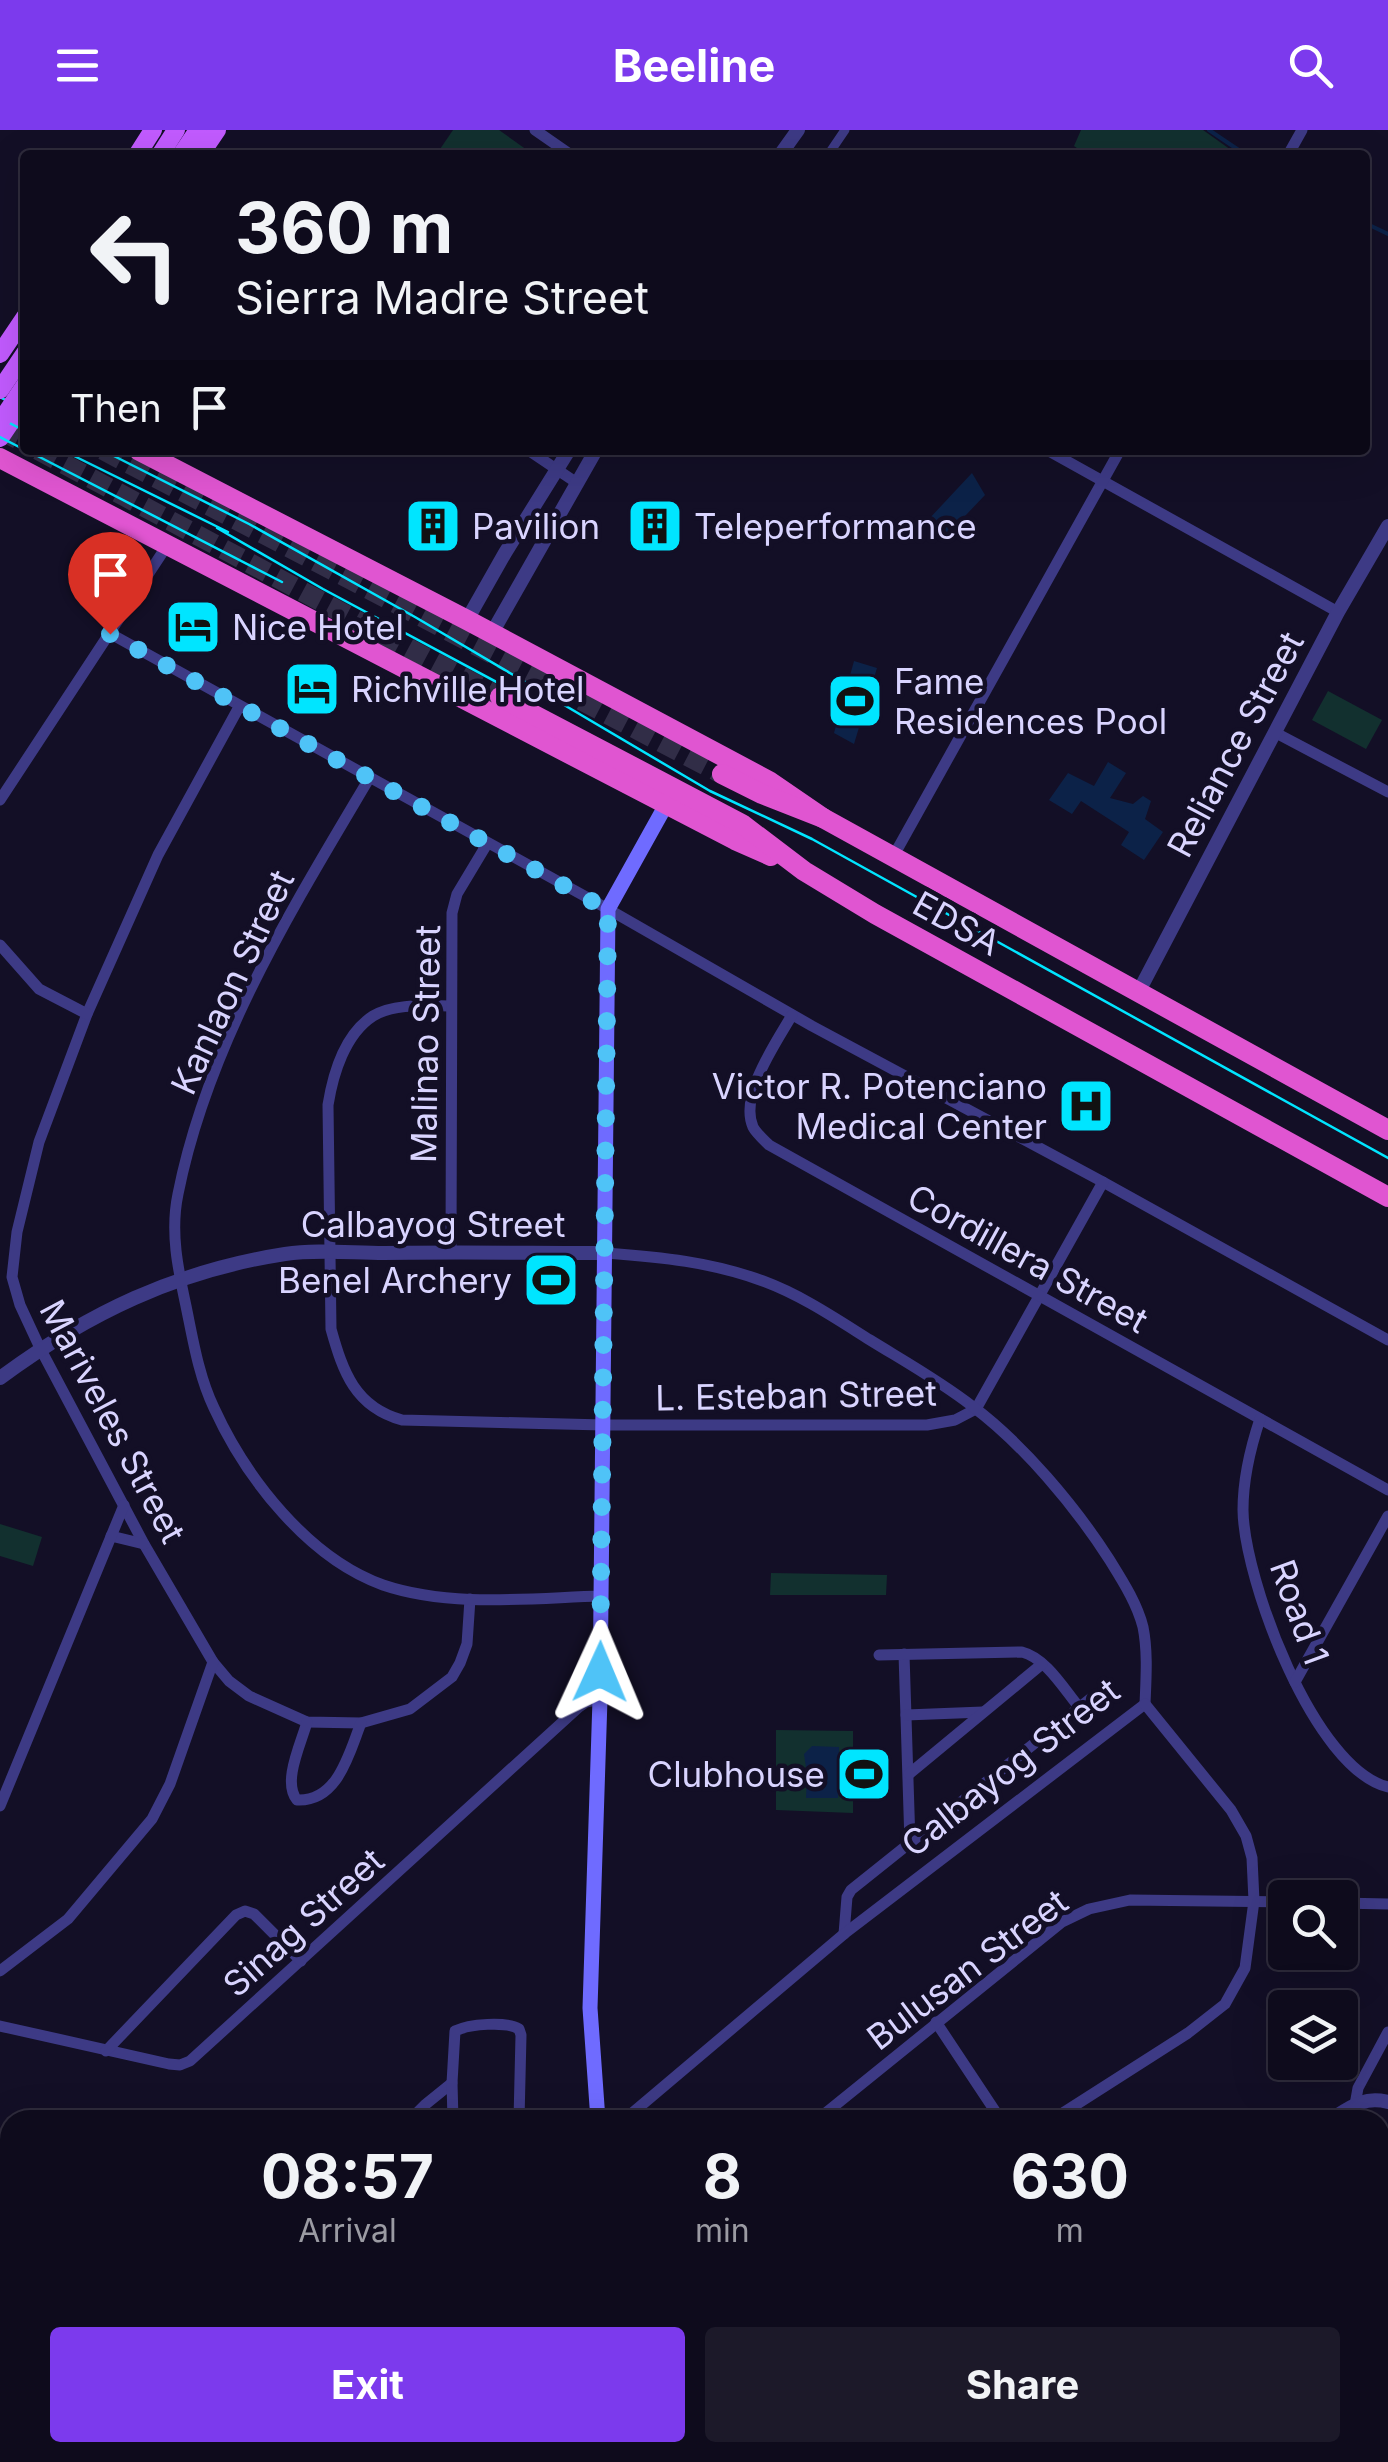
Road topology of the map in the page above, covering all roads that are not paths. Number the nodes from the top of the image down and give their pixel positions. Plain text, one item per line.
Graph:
1 (535, 130) edge
2 (564, 150) edge
3 (20, 324) edge
4 (0, 354) edge
5 (12, 385) edge
6 (0, 402) edge
7 (20, 408) edge
8 (0, 422) edge
9 (0, 438) edge
10 (148, 455) edge
11 (535, 455) edge
12 (566, 455) edge
13 (593, 455) edge
14 (1055, 455) edge
15 (1118, 455) edge
16 (0, 458) edge
17 (556, 469) junction
18 (1104, 482) junction
19 (576, 483) junction
20 (1388, 526) edge
21 (168, 544) junction
22 (478, 600) junction
23 (503, 612) junction
24 (1338, 612) junction
25 (468, 620) junction
26 (110, 634) junction
27 (492, 634) junction
28 (500, 697) tunnel mouth
29 (240, 707) junction
30 (1276, 732) junction
31 (722, 774) tunnel mouth
32 (370, 776) junction
33 (1388, 792) edge
34 (0, 800) edge
35 (667, 803) junction
36 (823, 818) junction
37 (487, 844) junction
38 (893, 856) junction
39 (804, 871) junction
40 (608, 910) junction
41 (0, 945) edge
42 (1139, 991) junction
43 (451, 1006) junction
44 (88, 1014) junction
45 (792, 1015) junction
46 (1388, 1130) edge
47 (1103, 1182) junction
48 (1388, 1197) edge
49 (451, 1252) junction
50 (329, 1253) junction
51 (606, 1253) junction
52 (180, 1278) junction
53 (1040, 1296) junction
54 (1388, 1340) edge
55 (40, 1348) junction
56 (0, 1378) edge
57 (976, 1409) junction
58 (1260, 1420) junction
59 (604, 1425) junction
60 (1388, 1490) edge
61 (124, 1505) junction
62 (1388, 1516) edge
63 (110, 1536) junction
64 (144, 1544) junction
65 (601, 1596) junction
66 (470, 1598) junction
67 (904, 1654) junction
68 (879, 1655) dead end
69 (213, 1662) junction
70 (1042, 1664) junction
71 (1294, 1682) junction
72 (1095, 1695) dead end
73 (600, 1699) junction
74 (1145, 1704) junction
75 (1080, 1707) junction
76 (983, 1712) junction
77 (906, 1715) junction
78 (307, 1722) junction
79 (361, 1723) junction
80 (908, 1774) junction
81 (1388, 1787) edge
82 (0, 1806) edge
83 (910, 1843) junction
84 (1254, 1901) junction
85 (1268, 1901) edge
86 (1358, 1903) edge
87 (1388, 1904) edge
88 (844, 1934) junction
89 (301, 1961) junction
90 (0, 1972) edge
91 (936, 2022) junction
92 (0, 2026) edge
93 (1388, 2032) edge
94 (106, 2051) junction
95 (452, 2083) junction
96 (1388, 2102) edge
97 (1355, 2104) junction
98 (420, 2110) edge
99 (453, 2110) edge
100 (519, 2110) edge
101 (597, 2110) edge
102 (636, 2110) edge
103 (829, 2110) edge
104 (994, 2110) edge
105 (1068, 2110) edge
106 (1346, 2110) edge

1 - 2 street
3 - 4 main road
5 - 6 highway
5 - 8 main road, bridge
7 - 9 main road
10 - 25 highway
11 - 17 street
12 - 17 street
13 - 19 street
14 - 18 street
15 - 18 street
16 - 21 highway
17 - 19 street
17 - 22 street
18 - 24 street
18 - 38 street
19 - 23 street
20 - 24 street, Reliance Street
21 - 26 street
21 - 35 highway
22 - 23 street
22 - 25 street
23 - 27 street
24 - 30 street, Reliance Street
25 - 27 highway
26 - 29 street
26 - 34 street
27 - 36 highway
28 - 39 highway, EDSA
29 - 32 street
29 - 44 street, Mariveles Street
30 - 33 street
30 - 42 street, Reliance Street
31 - 36 highway, EDSA
32 - 37 street
32 - 52 street, Kanlaon Street
35 - 39 highway
35 - 40 main road
36 - 38 highway, EDSA
37 - 40 street
37 - 43 street, Malinao Street
38 - 42 highway, EDSA
39 - 48 highway, EDSA
40 - 45 street
40 - 51 main road
41 - 44 street
42 - 46 highway, EDSA
43 - 49 street, Malinao Street
43 - 50 street, L. Esteban Street
44 - 55 street, Mariveles Street
45 - 47 street
45 - 53 street, Cordillera Street
47 - 53 street, L. Esteban Street
47 - 54 street
49 - 50 street, Calbayog Street
49 - 51 street, Calbayog Street
50 - 52 street, Calbayog Street
50 - 59 street, L. Esteban Street
51 - 57 street, Calbayog Street
51 - 59 main road
52 - 55 street, Calbayog Street
52 - 66 street, Kanlaon Street
53 - 57 street, L. Esteban Street
53 - 58 street, Cordillera Street
55 - 56 street, Calbayog Street
55 - 61 street, Mariveles Street
57 - 59 street, L. Esteban Street
57 - 74 street, Calbayog Street
58 - 60 street, Cordillera Street
58 - 71 street, Road 1
59 - 65 main road
61 - 63 street
61 - 64 street, Mariveles Street
62 - 71 street
63 - 64 street
63 - 82 street
64 - 69 street, Mariveles Street
65 - 66 street, Kanlaon Street
65 - 73 main road
66 - 79 street, Mariveles Street
67 - 68 street
67 - 70 street
67 - 77 street
69 - 78 street, Mariveles Street
69 - 90 street
70 - 75 street
70 - 76 street
71 - 81 street, Road 1
72 - 75 street
73 - 89 street, Sinag Street
73 - 101 main road
74 - 84 street
74 - 88 street, Calbayog Street
75 - 83 street
76 - 77 street
76 - 80 street
77 - 80 street
78 - 79 street, Mariveles Street
78 - 79 street
80 - 83 street
83 - 88 street
84 - 85 street, Bulusan Street
84 - 91 street, Bulusan Street
84 - 105 street
86 - 87 street
88 - 102 street, Calbayog Street
89 - 94 street, Sinag Street
89 - 94 street
91 - 103 street, Bulusan Street
91 - 104 street
92 - 94 street, Sinag Street
93 - 97 street
95 - 98 street
95 - 99 street
95 - 100 street
96 - 97 street
97 - 106 street

